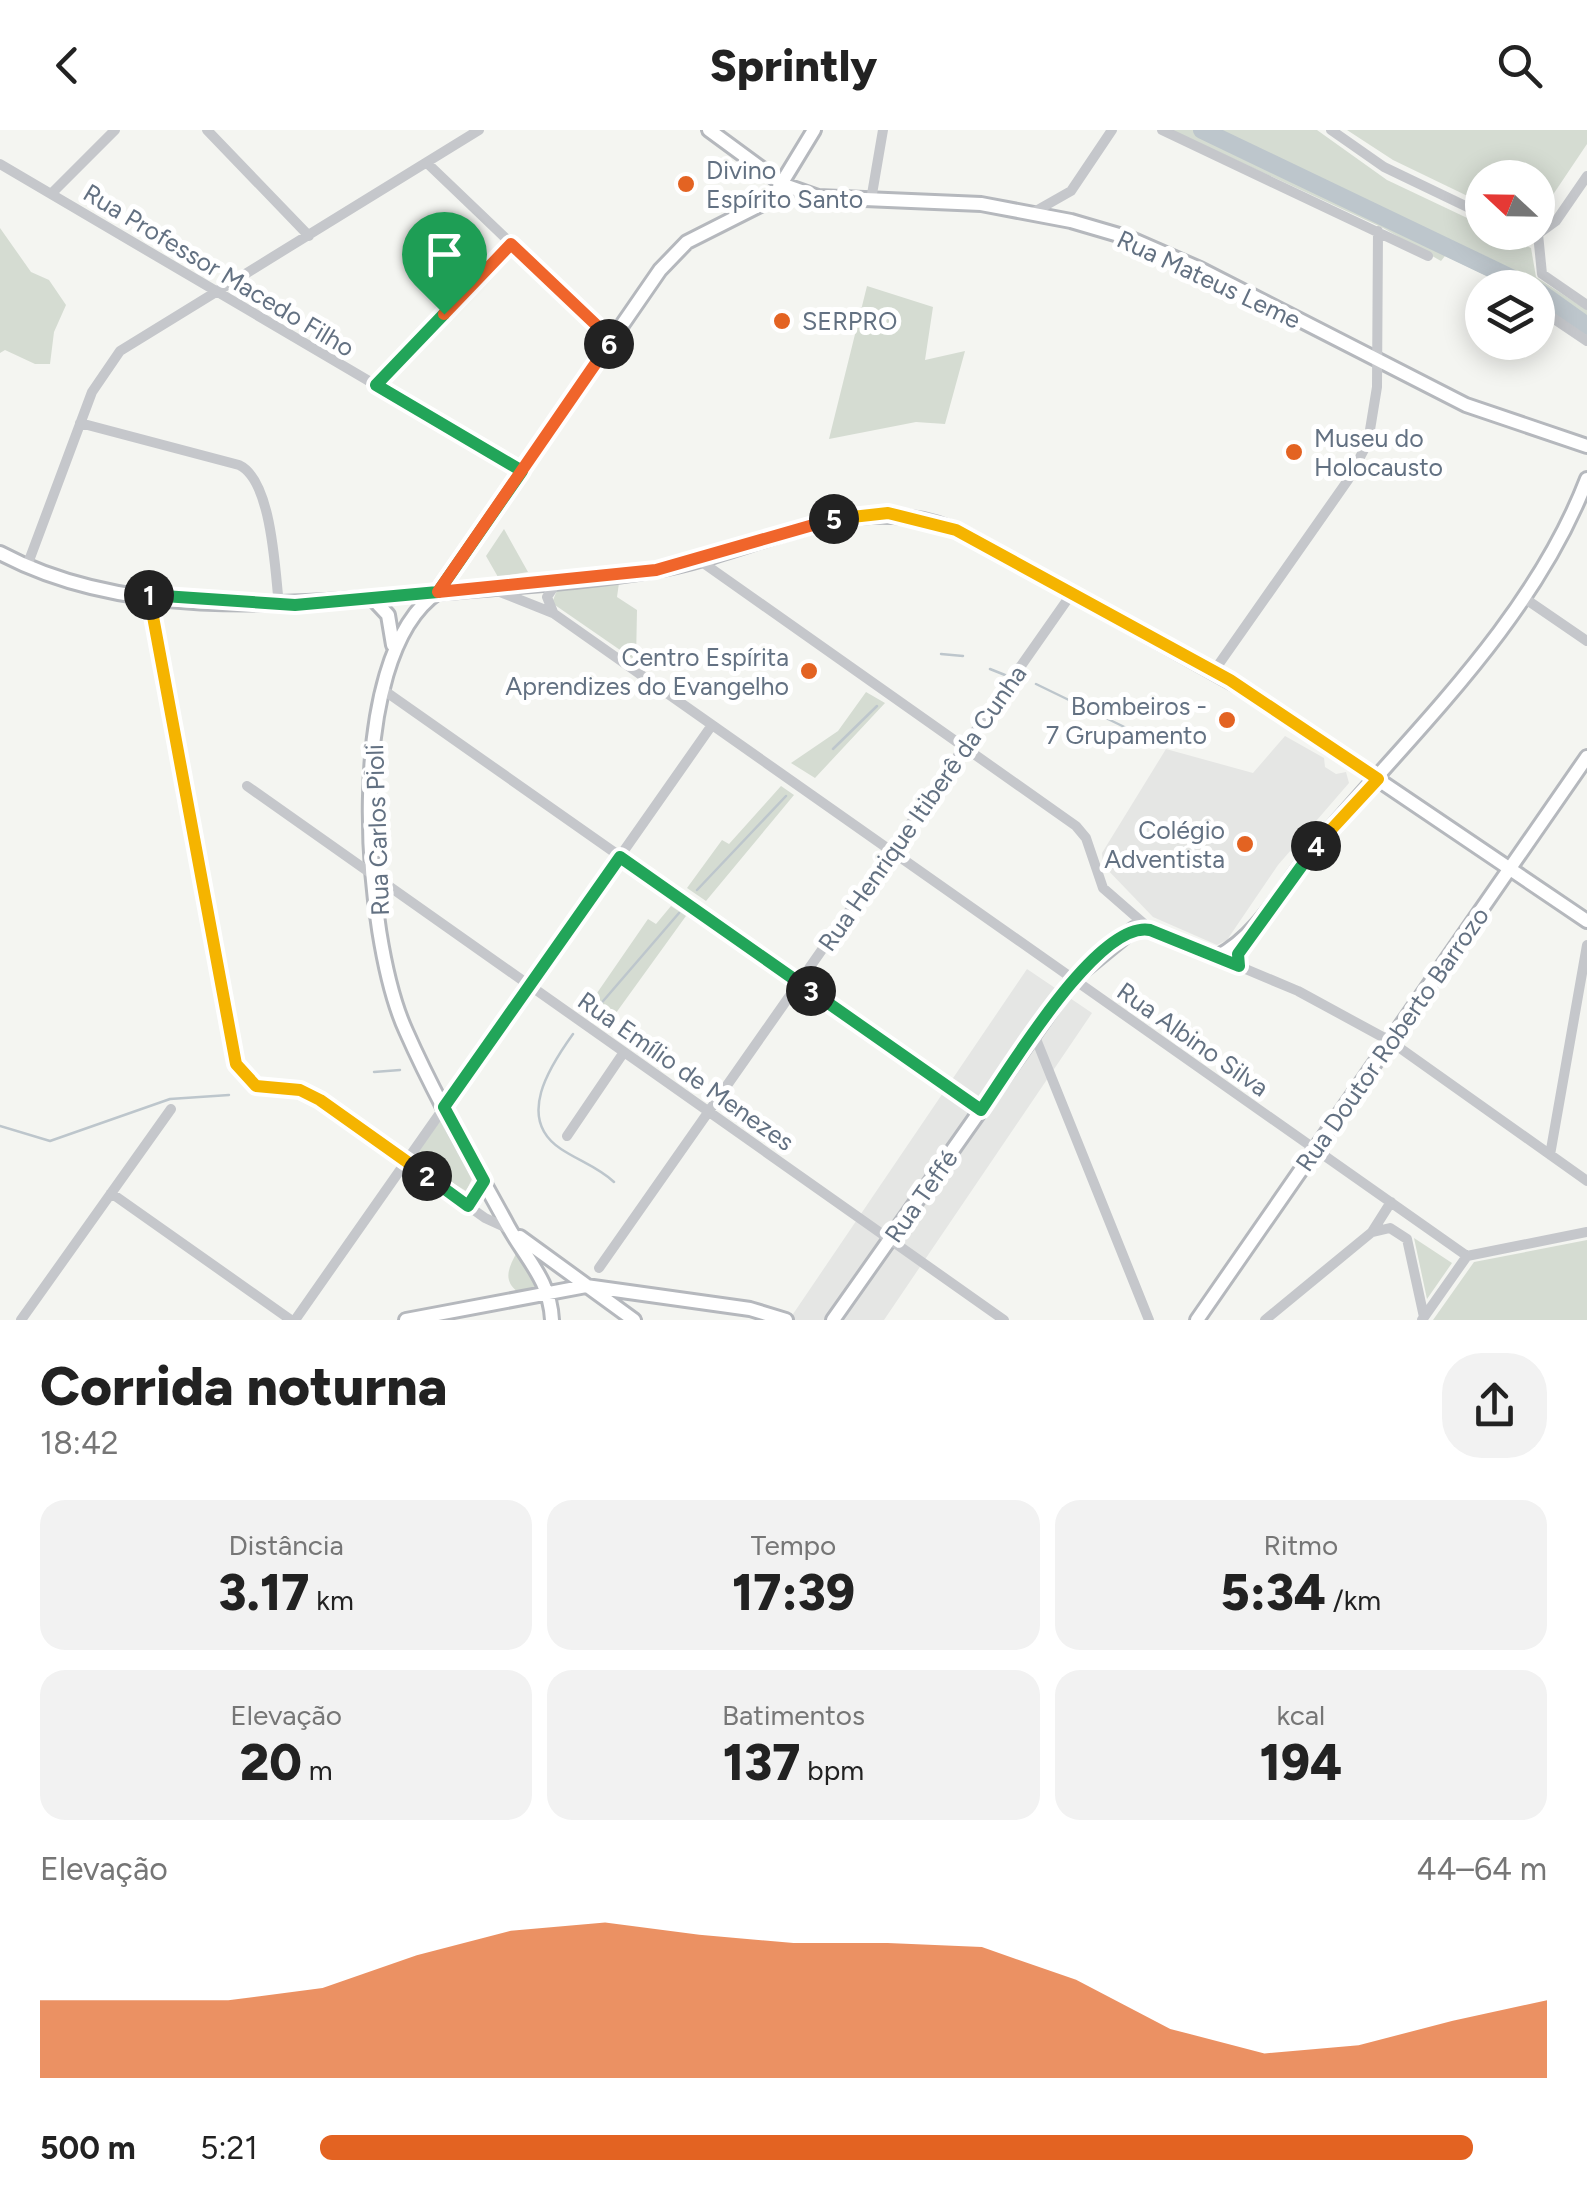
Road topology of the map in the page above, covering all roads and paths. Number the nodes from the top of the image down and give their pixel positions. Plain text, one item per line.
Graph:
1 (116, 130) edge
2 (207, 130) edge
3 (479, 130) edge
4 (709, 130) edge
5 (814, 130) edge
6 (883, 130) edge
7 (1112, 130) edge
8 (1162, 130) edge
9 (1331, 130) edge
10 (0, 164) edge
11 (427, 164) junction
12 (1587, 176) edge
13 (784, 185) junction
14 (1071, 190) junction
15 (51, 194) junction
16 (871, 200) junction
17 (1465, 206) edge
18 (1034, 212) junction
19 (1071, 221) junction
20 (1555, 223) edge
21 (1378, 231) junction
22 (309, 236) junction
23 (511, 244) junction
24 (1539, 250) edge
25 (1428, 256) dead end
26 (216, 291) junction
27 (1587, 305) edge
28 (1555, 319) edge
29 (612, 340) junction
30 (1587, 341) edge
31 (1378, 360) junction
32 (376, 385) junction
33 (80, 423) junction
34 (1587, 446) edge
35 (522, 471) junction
36 (1587, 480) edge
37 (0, 553) edge
38 (699, 560) junction
39 (27, 566) junction
40 (557, 582) junction
41 (490, 588) junction
42 (438, 592) junction
43 (1072, 593) junction
44 (149, 595) junction
45 (1524, 598) junction
46 (373, 599) junction
47 (280, 605) junction
48 (553, 613) junction
49 (1587, 641) edge
50 (394, 649) junction
51 (1214, 671) junction
52 (382, 689) junction
53 (712, 725) junction
54 (964, 747) junction
55 (1587, 757) edge
56 (1378, 779) junction
57 (247, 786) dead end
58 (891, 851) junction
59 (620, 857) junction
60 (1509, 870) junction
61 (375, 877) junction
62 (1119, 906) junction
63 (1260, 921) junction
64 (1587, 921) edge
65 (1150, 930) junction
66 (1124, 934) junction
67 (1587, 945) edge
68 (1217, 957) junction
69 (1239, 966) junction
70 (1073, 979) junction
71 (799, 983) junction
72 (530, 986) junction
73 (1034, 1034) junction
74 (1390, 1041) junction
75 (624, 1052) junction
76 (444, 1107) junction
77 (171, 1109) dead end
78 (981, 1110) junction
79 (709, 1112) junction
80 (566, 1136) dead end
81 (1316, 1149) junction
82 (1550, 1155) junction
83 (406, 1162) junction
84 (484, 1181) junction
85 (1587, 1181) edge
86 (111, 1193) junction
87 (1391, 1202) junction
88 (468, 1206) junction
89 (510, 1230) junction
90 (1372, 1232) junction
91 (1587, 1232) edge
92 (890, 1239) junction
93 (1467, 1256) junction
94 (599, 1268) dead end
95 (586, 1286) junction
96 (547, 1293) junction
97 (653, 1296) junction
98 (1423, 1319) edge
99 (20, 1320) edge
100 (293, 1320) edge
101 (406, 1320) edge
102 (552, 1320) edge
103 (637, 1320) edge
104 (786, 1320) edge
105 (833, 1320) edge
106 (1004, 1320) edge
107 (1149, 1320) edge
108 (1197, 1320) edge
109 (1265, 1320) edge

1 - 15 street
2 - 22 street
3 - 11 street
4 - 13 main road, Rua Mateus Leme
5 - 13 main road
6 - 16 street
7 - 14 street
8 - 21 street
9 - 17 street
10 - 15 street, Rua Professor Macedo Filho
11 - 22 street
11 - 23 street
12 - 20 street
13 - 16 main road, Rua Mateus Leme
13 - 29 main road, Rua Carlos Pioli
14 - 18 street
14 - 19 street
15 - 26 street, Rua Professor Macedo Filho
16 - 18 main road, Rua Mateus Leme
18 - 19 main road, Rua Mateus Leme
19 - 31 main road, Rua Mateus Leme
21 - 25 street
21 - 31 street
22 - 26 street
23 - 29 street
23 - 32 street
24 - 27 street
26 - 32 street, Rua Professor Macedo Filho
26 - 33 street
28 - 30 street
29 - 35 main road, Rua Carlos Pioli
31 - 34 main road, Rua Mateus Leme
31 - 51 street
32 - 35 street, Rua Professor Macedo Filho
33 - 39 street
33 - 47 street
35 - 42 main road, Rua Carlos Pioli
36 - 45 main road
37 - 39 main road
38 - 40 main road
38 - 43 main road
38 - 54 street
39 - 44 main road
40 - 41 main road
40 - 48 street
41 - 42 main road
41 - 48 street, Rua Albino Silva
42 - 46 main road
42 - 50 main road, Rua Carlos Pioli
43 - 51 main road
43 - 54 street, Rua Henrique Itiberê da Cunha
44 - 47 main road
44 - 83 street
45 - 49 street
45 - 56 main road
46 - 47 main road
46 - 50 main road
48 - 53 street, Rua Albino Silva
50 - 52 main road, Rua Carlos Pioli
51 - 56 main road
52 - 59 street
52 - 61 main road, Rua Carlos Pioli
53 - 58 street, Rua Albino Silva
53 - 59 street
54 - 58 street, Rua Henrique Itiberê da Cunha
54 - 62 street
55 - 60 main road, Rua Doutor Roberto Barrozo
56 - 60 main road
56 - 63 main road
57 - 61 street, Rua Emílio de Menezes
58 - 70 street, Rua Albino Silva
58 - 71 street, Rua Henrique Itiberê da Cunha
59 - 71 street
59 - 72 street
60 - 64 main road
60 - 74 main road, Rua Doutor Roberto Barrozo
61 - 72 street, Rua Emílio de Menezes
61 - 76 main road, Rua Carlos Pioli
62 - 65 street
62 - 66 street
63 - 68 main road
63 - 69 main road
65 - 66 main road
65 - 68 main road
66 - 70 main road, Rua Teffé
67 - 82 street
68 - 69 street
69 - 74 street
70 - 73 main road, Rua Teffé
70 - 81 street, Rua Albino Silva
71 - 78 street
71 - 79 street, Rua Henrique Itiberê da Cunha
72 - 75 street, Rua Emílio de Menezes
72 - 76 street
73 - 78 main road, Rua Teffé
73 - 107 street
74 - 81 main road, Rua Doutor Roberto Barrozo
74 - 82 street
75 - 79 street, Rua Emílio de Menezes
75 - 80 street
76 - 83 street
76 - 84 main road, Rua Carlos Pioli
77 - 86 street
78 - 92 main road, Rua Teffé
79 - 92 street, Rua Emílio de Menezes
79 - 94 street, Rua Henrique Itiberê da Cunha
81 - 87 street, Rua Albino Silva
81 - 108 main road, Rua Doutor Roberto Barrozo
82 - 85 street
83 - 88 street
83 - 100 street
84 - 88 street
84 - 89 main road, Rua Carlos Pioli
86 - 99 street
86 - 100 street
87 - 90 street
87 - 93 street, Rua Albino Silva
88 - 89 street
89 - 95 main road
89 - 96 main road, Rua Carlos Pioli
90 - 98 street
90 - 109 street
91 - 93 street
92 - 105 main road, Rua Teffé
92 - 106 street, Rua Emílio de Menezes
93 - 98 street
95 - 96 main road
95 - 97 main road
95 - 103 main road
96 - 101 main road
96 - 102 main road
97 - 103 main road
97 - 104 main road

